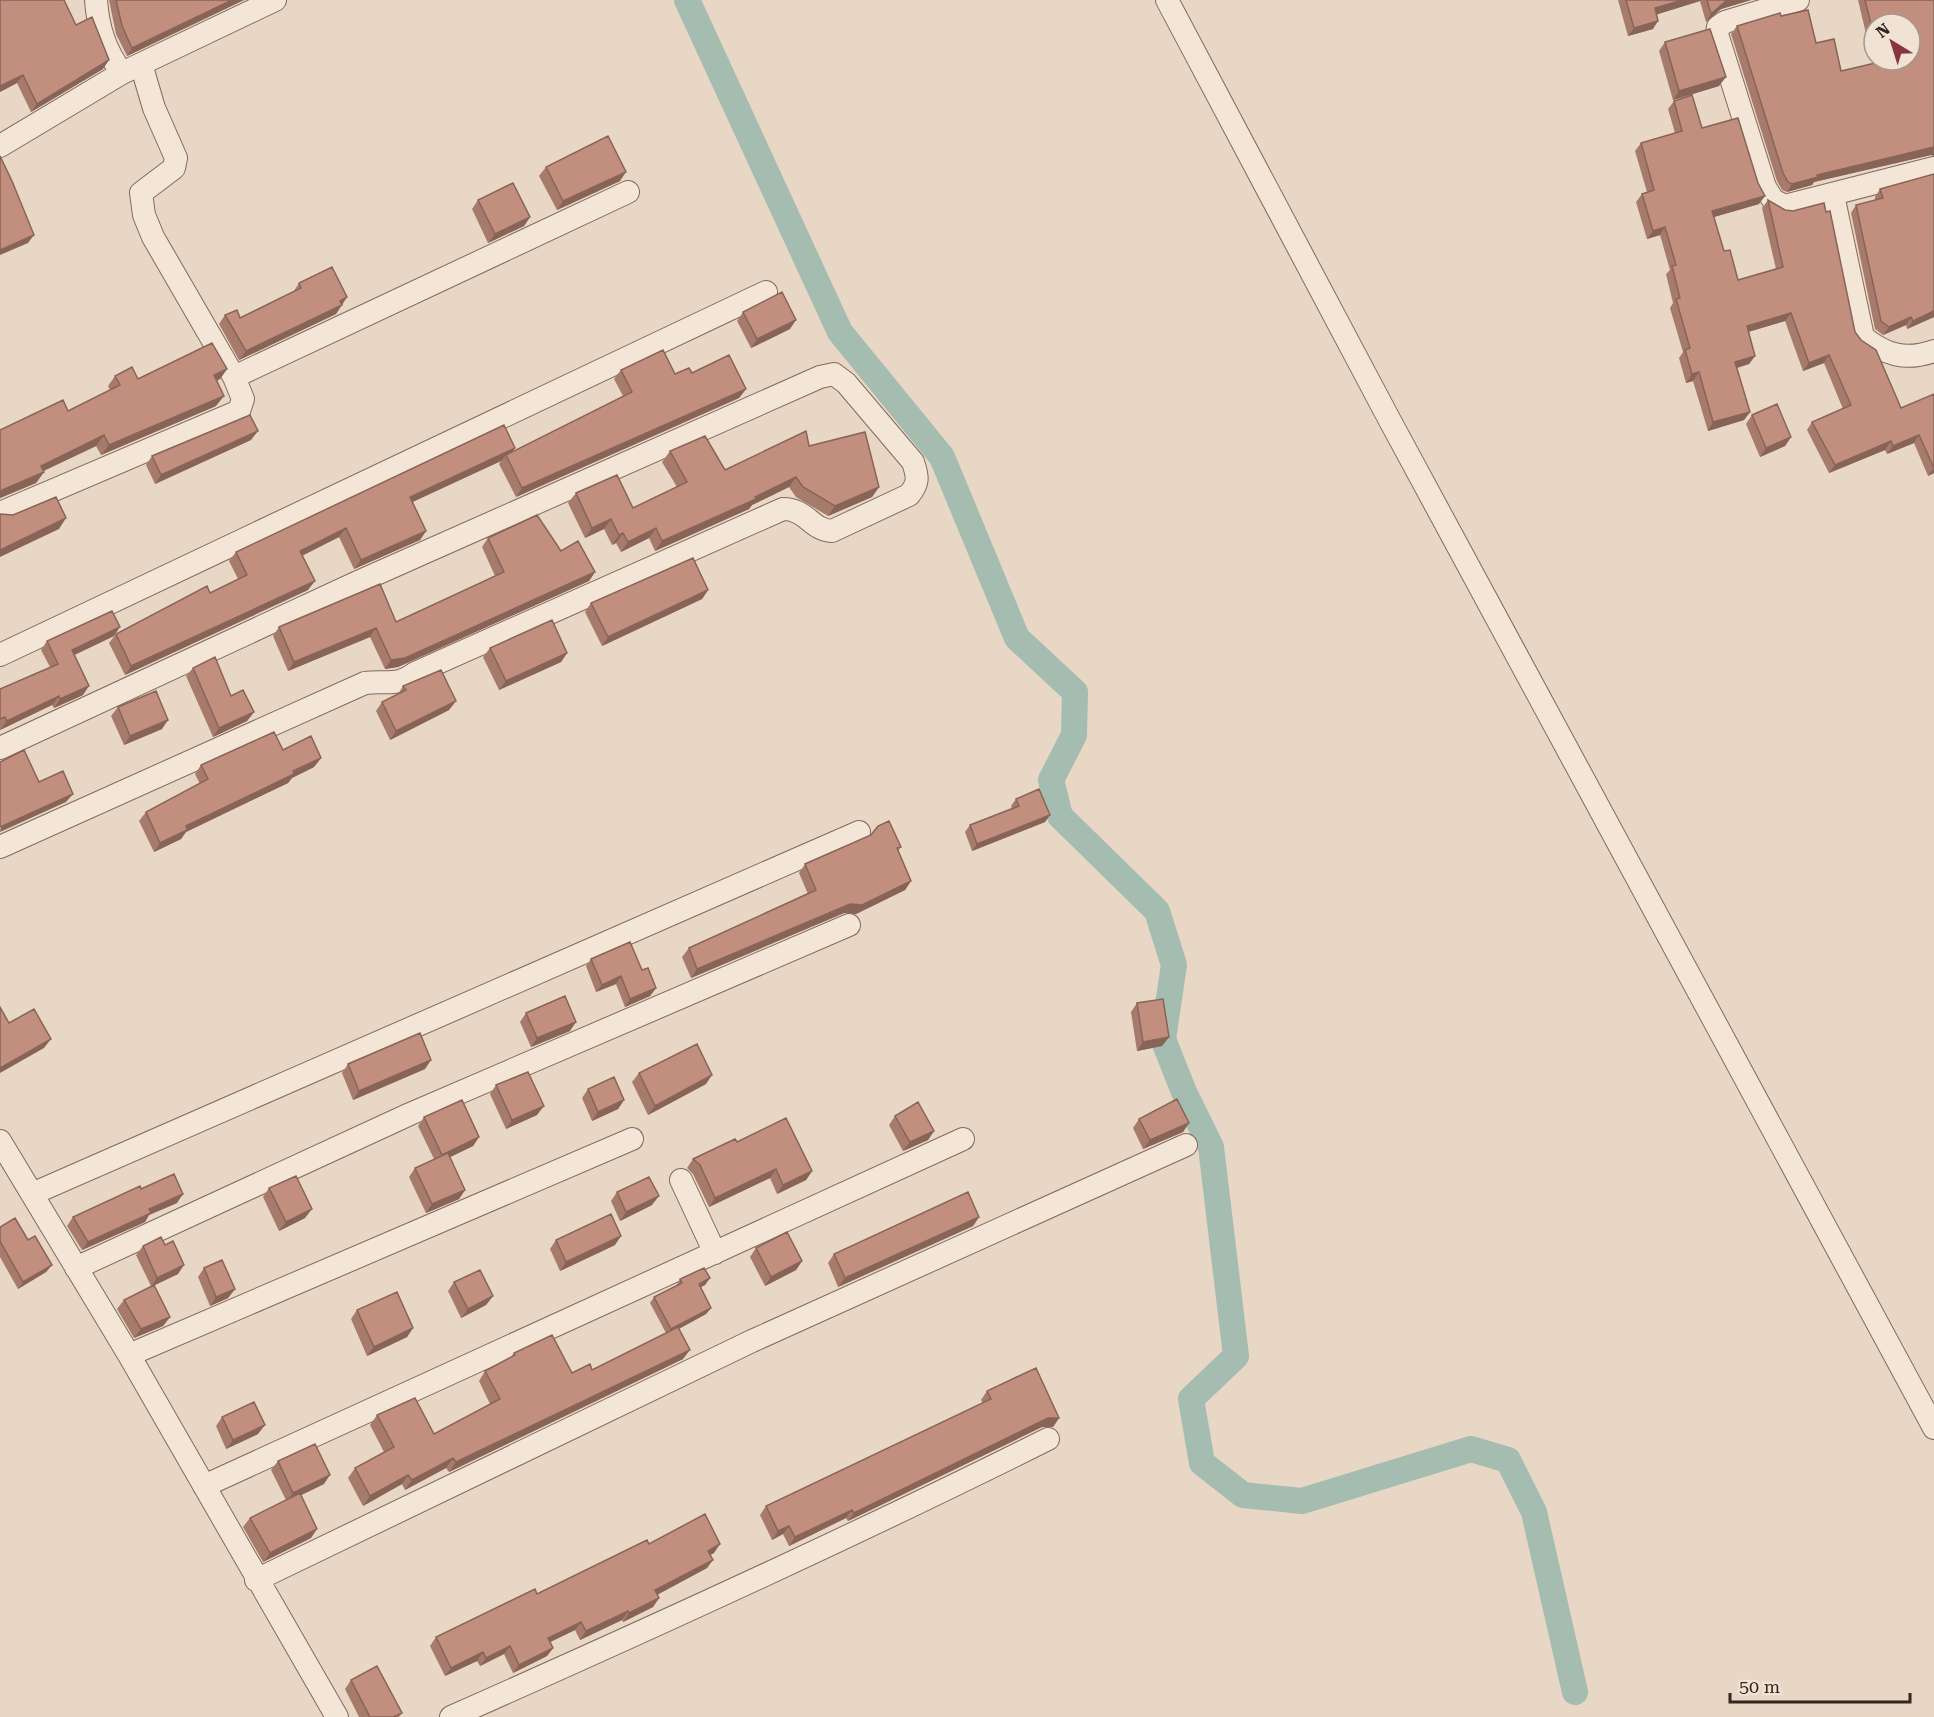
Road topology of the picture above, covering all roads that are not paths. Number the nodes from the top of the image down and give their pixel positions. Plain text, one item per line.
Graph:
1 (96, 0) edge
2 (275, 0) edge
3 (1167, 0) edge
4 (1798, 0) edge
5 (240, 8) edge
6 (131, 68) junction
7 (2, 141) edge
8 (1934, 168) edge
9 (628, 192) dead end
10 (1833, 195) junction
11 (766, 292) dead end
12 (1934, 351) edge
13 (234, 376) junction
14 (0, 513) edge
15 (0, 655) edge
16 (0, 748) edge
17 (859, 832) dead end
18 (0, 847) edge
19 (849, 925) dead end
20 (632, 1139) dead end
21 (963, 1139) dead end
22 (0, 1141) edge
23 (1186, 1145) dead end
24 (681, 1180) dead end
25 (32, 1194) junction
26 (715, 1253) junction
27 (76, 1268) junction
28 (129, 1355) junction
29 (1934, 1428) edge
30 (1048, 1438) dead end
31 (204, 1486) junction
32 (256, 1580) junction
33 (337, 1717) edge
34 (451, 1717) edge

1 - 6 street
2 - 5 street
3 - 29 street
4 - 10 street
5 - 6 street
6 - 7 street
6 - 13 street
8 - 10 street
9 - 13 street
10 - 12 street
11 - 15 street
13 - 14 street
16 - 18 street
17 - 25 street
19 - 27 street
20 - 28 street
21 - 26 street
22 - 25 street
23 - 32 street
24 - 26 street
25 - 27 street
26 - 31 street
27 - 28 street
28 - 31 street
30 - 34 street
31 - 32 street
32 - 33 street

